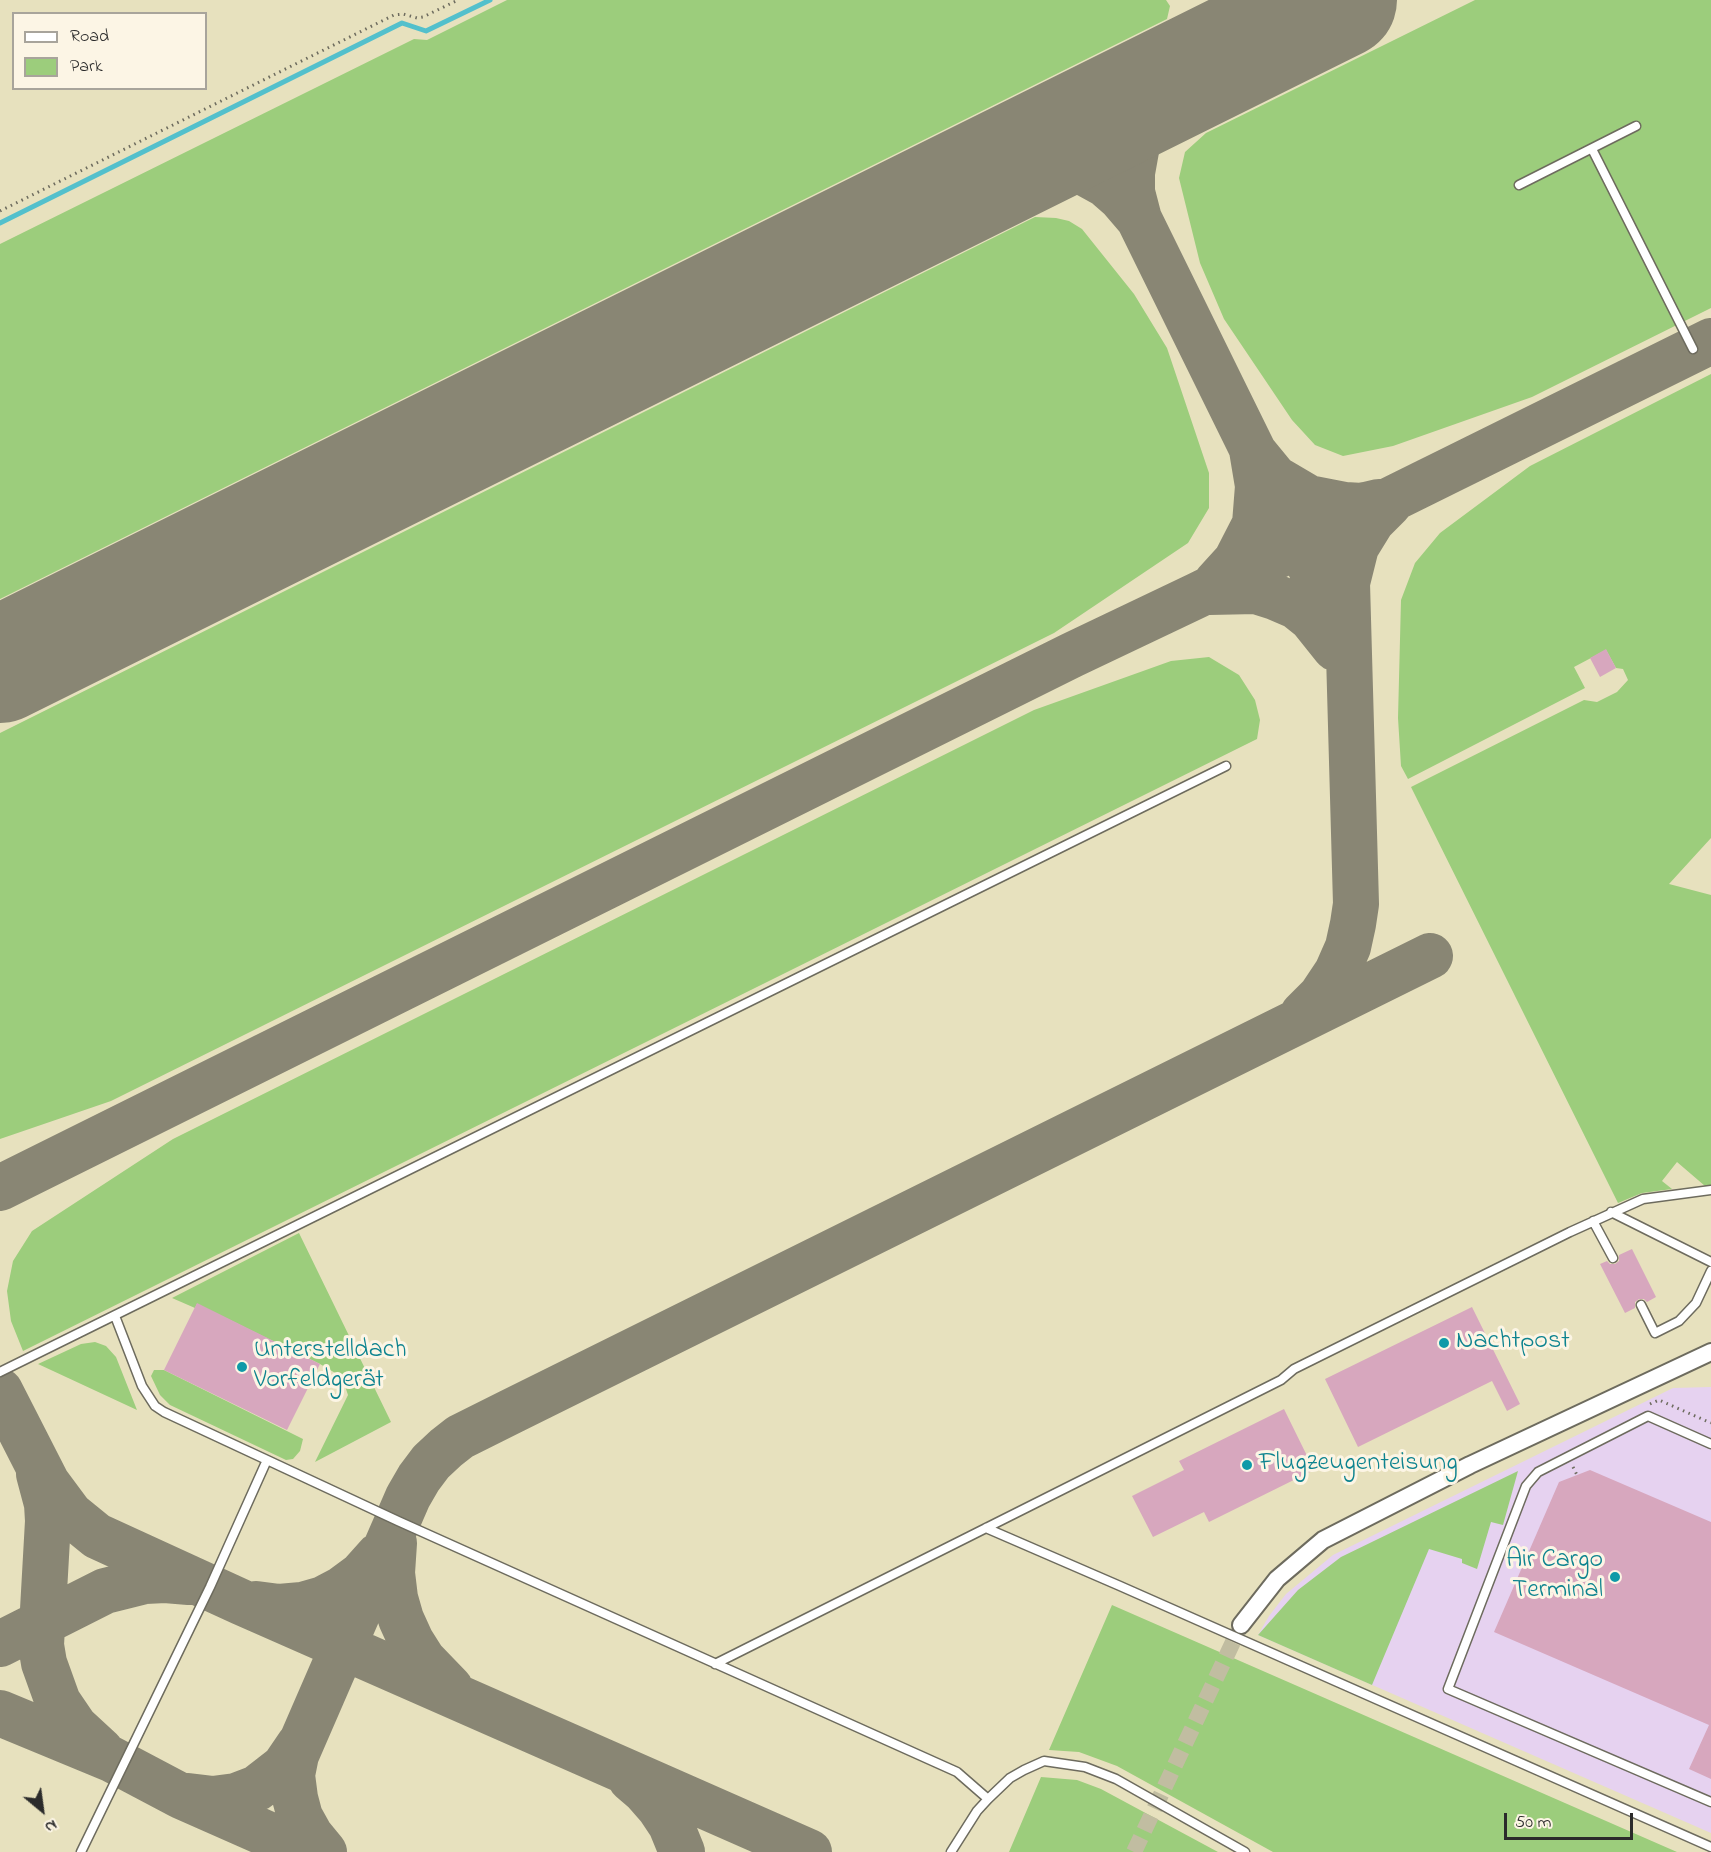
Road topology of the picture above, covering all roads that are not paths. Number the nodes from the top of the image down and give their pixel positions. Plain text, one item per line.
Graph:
1 (1636, 126) dead end
2 (1592, 149) junction
3 (1519, 185) dead end
4 (1693, 350) dead end
5 (1226, 766) dead end
6 (1711, 1190) edge
7 (1611, 1212) junction
8 (1593, 1221) junction
9 (1613, 1258) dead end
10 (1711, 1263) edge
11 (1711, 1272) edge
12 (1641, 1305) dead end
13 (115, 1316) junction
14 (1711, 1352) edge
15 (0, 1372) edge
16 (1711, 1444) edge
17 (267, 1460) junction
18 (986, 1528) junction
19 (1241, 1625) tunnel mouth
20 (715, 1664) junction
21 (988, 1799) junction
22 (1711, 1802) edge
23 (1711, 1847) edge
24 (81, 1852) edge
25 (951, 1852) edge
26 (1245, 1852) edge

1 - 2 lane
2 - 3 lane
2 - 4 lane
5 - 13 lane
6 - 7 lane
7 - 8 lane
7 - 10 lane
8 - 9 lane
8 - 18 lane
11 - 12 lane
13 - 15 lane
13 - 17 lane
14 - 19 street
16 - 22 lane
17 - 20 lane
17 - 24 lane
18 - 20 lane
18 - 23 lane
20 - 21 lane
21 - 25 lane
21 - 26 lane

